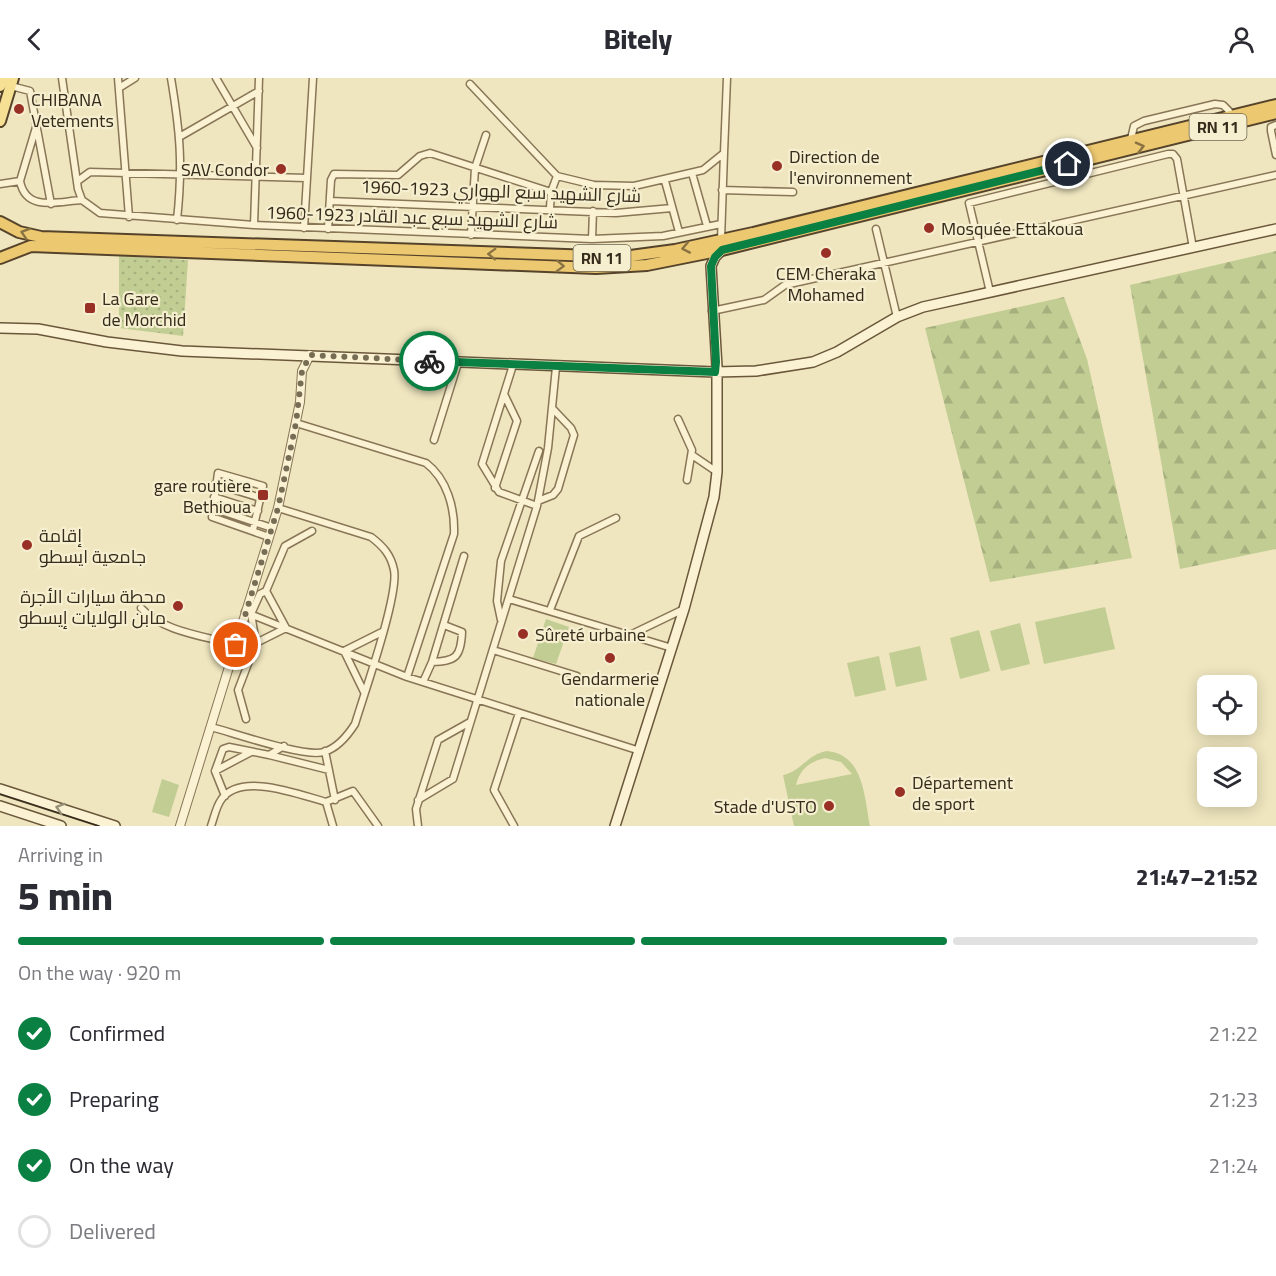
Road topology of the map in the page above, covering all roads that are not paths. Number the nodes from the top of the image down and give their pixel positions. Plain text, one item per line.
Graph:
1 (62, 78) edge
2 (118, 78) edge
3 (135, 78) edge
4 (171, 78) edge
5 (216, 78) edge
6 (259, 78) edge
7 (313, 78) edge
8 (727, 78) edge
9 (7, 82) edge
10 (470, 84) dead end
11 (119, 87) junction
12 (259, 92) junction
13 (1276, 98) edge
14 (1276, 105) edge
15 (233, 106) junction
16 (1229, 111) junction
17 (1276, 113) edge
18 (1276, 119) edge
19 (0, 121) edge
20 (37, 124) junction
21 (1192, 125) junction
22 (1276, 125) edge
23 (486, 135) dead end
24 (181, 136) junction
25 (1131, 139) junction
26 (1160, 142) junction
27 (257, 148) junction
28 (724, 153) junction
29 (1276, 155) edge
30 (475, 168) junction
31 (127, 172) junction
32 (692, 173) junction
33 (182, 174) junction
34 (1276, 175) edge
35 (255, 176) junction
36 (557, 176) junction
37 (306, 178) junction
38 (79, 180) junction
39 (665, 181) junction
40 (20, 182) junction
41 (0, 184) edge
42 (723, 190) junction
43 (551, 192) junction
44 (793, 192) dead end
45 (1183, 196) junction
46 (82, 200) junction
47 (330, 201) junction
48 (51, 204) junction
49 (472, 206) junction
50 (550, 208) junction
51 (672, 208) junction
52 (593, 211) junction
53 (129, 217) junction
54 (177, 220) junction
55 (0, 222) edge
56 (722, 224) junction
57 (254, 225) junction
58 (707, 226) junction
59 (304, 228) junction
60 (328, 229) junction
61 (876, 229) dead end
62 (1276, 230) edge
63 (679, 232) junction
64 (471, 235) junction
65 (592, 239) junction
66 (979, 242) junction
67 (721, 245) junction
68 (1193, 248) junction
69 (692, 257) junction
70 (0, 258) edge
71 (885, 263) junction
72 (990, 292) junction
73 (710, 311) junction
74 (897, 317) junction
75 (0, 328) edge
76 (288, 355) junction
77 (310, 355) junction
78 (458, 363) junction
79 (513, 365) junction
80 (556, 367) junction
81 (302, 371) junction
82 (715, 372) junction
83 (504, 394) junction
84 (552, 408) junction
85 (678, 418) dead end
86 (296, 423) junction
87 (434, 440) dead end
88 (539, 451) dead end
89 (692, 455) junction
90 (717, 472) junction
91 (687, 480) dead end
92 (215, 484) junction
93 (495, 488) junction
94 (214, 497) junction
95 (261, 498) junction
96 (523, 501) junction
97 (538, 504) junction
98 (212, 508) junction
99 (278, 508) junction
100 (258, 511) junction
101 (616, 518) dead end
102 (255, 521) junction
103 (272, 528) junction
104 (253, 530) junction
105 (312, 531) dead end
106 (269, 537) junction
107 (464, 556) dead end
108 (266, 591) junction
109 (509, 598) junction
110 (141, 608) dead end
111 (684, 609) junction
112 (550, 610) junction
113 (248, 613) junction
114 (501, 624) junction
115 (444, 625) junction
116 (286, 628) junction
117 (382, 632) junction
118 (630, 635) junction
119 (256, 643) junction
120 (236, 645) junction
121 (672, 648) junction
122 (493, 650) junction
123 (344, 651) junction
124 (432, 662) junction
125 (373, 663) junction
126 (577, 676) dead end
127 (407, 677) junction
128 (423, 682) junction
129 (364, 692) junction
130 (477, 700) junction
131 (519, 713) junction
132 (246, 719) dead end
133 (470, 722) junction
134 (211, 727) junction
135 (284, 746) junction
136 (325, 751) junction
137 (640, 751) junction
138 (251, 752) junction
139 (269, 755) junction
140 (329, 770) junction
141 (215, 771) junction
142 (0, 789) edge
143 (225, 796) junction
144 (334, 800) junction
145 (418, 800) junction
146 (327, 802) junction
147 (0, 806) edge
148 (61, 826) edge
149 (116, 826) edge
150 (180, 826) edge
151 (211, 826) edge
152 (333, 826) edge
153 (378, 826) edge
154 (418, 826) edge
155 (513, 826) edge
156 (615, 826) edge

1 - 38 street
2 - 11 street
3 - 11 street
4 - 24 street
5 - 15 street
6 - 12 street
7 - 37 street
8 - 28 street
9 - 19 main road
9 - 20 street
10 - 36 street
11 - 31 street
12 - 15 street
12 - 27 street
13 - 16 highway
14 - 21 highway, RN 11
15 - 24 street
15 - 27 street
16 - 21 highway
16 - 25 street
17 - 26 highway, RN 11
18 - 26 highway
20 - 40 street
20 - 48 street
21 - 25 highway, RN 11
22 - 29 street
23 - 30 street
24 - 33 street
25 - 67 highway, RN 11
67 -> 26 highway, RN 11
27 - 35 street
28 - 32 street
28 - 42 street
30 - 43 street
30 - 47 street
30 - 49 street
31 - 33 street
31 - 38 street
31 - 53 street
32 - 39 street
32 - 58 street
33 - 35 street
33 - 54 street
34 - 45 street
35 - 37 street
35 - 57 street
36 - 39 street
36 - 43 street
37 - 59 street
38 - 46 street
39 - 51 street
40 - 41 street
40 - 48 street
42 - 44 street
42 - 56 street
43 - 50 street
45 - 66 street
45 - 66 street
45 - 68 street
46 - 48 street
46 - 53 street, شارع الشهيد سبع عبد القادر 1923-1960
47 - 49 street, شارع الشهيد سبع الهواري 1923-1960
47 - 60 street
49 - 50 street, شارع الشهيد سبع الهواري 1923-1960
49 - 64 street
50 - 52 street, شارع الشهيد سبع الهواري 1923-1960
51 - 52 street, شارع الشهيد سبع الهواري 1923-1960
51 - 63 street
52 - 65 street
53 - 54 street, شارع الشهيد سبع عبد القادر 1923-1960
54 - 57 street, شارع الشهيد سبع عبد القادر 1923-1960
67 -> 55 highway, RN 11
56 - 58 street, شارع الشهيد سبع عبد القادر 1923-1960
56 - 67 street
57 - 59 street, شارع الشهيد سبع عبد القادر 1923-1960
58 - 63 street, شارع الشهيد سبع عبد القادر 1923-1960
59 - 60 street, شارع الشهيد سبع عبد القادر 1923-1960
60 - 64 street, شارع الشهيد سبع عبد القادر 1923-1960
61 - 71 street
62 - 68 main road
63 - 65 street, شارع الشهيد سبع عبد القادر 1923-1960
64 - 65 street, شارع الشهيد سبع عبد القادر 1923-1960
66 - 71 street
66 - 72 street
67 - 69 highway, RN 11
67 - 73 main road
68 - 72 main road
70 -> 69 highway, RN 11
69 - 73 main road
71 - 73 street
71 - 74 street
72 - 74 main road
73 - 82 main road
74 - 82 main road
75 - 76 main road
76 - 77 main road
76 - 81 street
77 - 78 main road
77 - 81 street
78 - 79 main road
78 - 87 street
79 - 80 main road
79 - 83 street
80 - 82 main road
80 - 84 street
81 - 86 street
82 - 90 main road
83 - 93 street
83 - 93 street
84 - 97 street
84 - 97 street
85 - 89 street
86 - 99 street
86 - 127 street
88 - 96 street
89 - 90 street
89 - 91 street
90 - 111 main road
92 - 94 street
92 - 95 street
92 - 95 street
93 - 96 street
94 - 98 street
94 - 100 street
95 - 100 street
96 - 97 street
96 - 114 street
97 - 109 street
98 - 102 street
98 - 104 street
99 - 103 street
99 - 117 street
100 - 102 street
101 - 112 street
102 - 103 street
102 - 104 street
103 - 106 street
104 - 106 street
105 - 108 street
106 - 113 street
107 - 115 street
108 - 113 street
108 - 116 street
109 - 112 street
109 - 114 street
110 - 120 street
111 - 118 street
111 - 121 main road
112 - 118 street
113 - 116 street
113 - 119 street
113 - 120 street
114 - 122 street
115 - 124 street
115 - 124 street
116 - 119 street
116 - 123 street
117 - 123 street
117 - 125 street
118 - 121 street
119 - 132 street
120 - 134 street
121 - 137 main road
122 - 126 street
122 - 130 street
123 - 125 street
123 - 129 street
124 - 128 street
125 - 127 street
125 - 129 street
127 - 128 street
128 - 130 street
129 - 136 street
130 - 131 street
130 - 133 street
131 - 137 street
131 - 155 street
133 - 145 street
133 - 145 street
134 - 135 street
134 - 150 street
135 - 136 street
135 - 139 street
136 - 140 street
137 - 156 main road
138 - 139 street
138 - 141 street
138 - 141 street
139 - 140 street
140 - 144 street
141 - 143 street
149 -> 142 main road
143 - 146 street
143 - 151 street
144 - 146 street
144 - 153 street
145 - 154 street
146 - 152 street
147 - 148 main road

